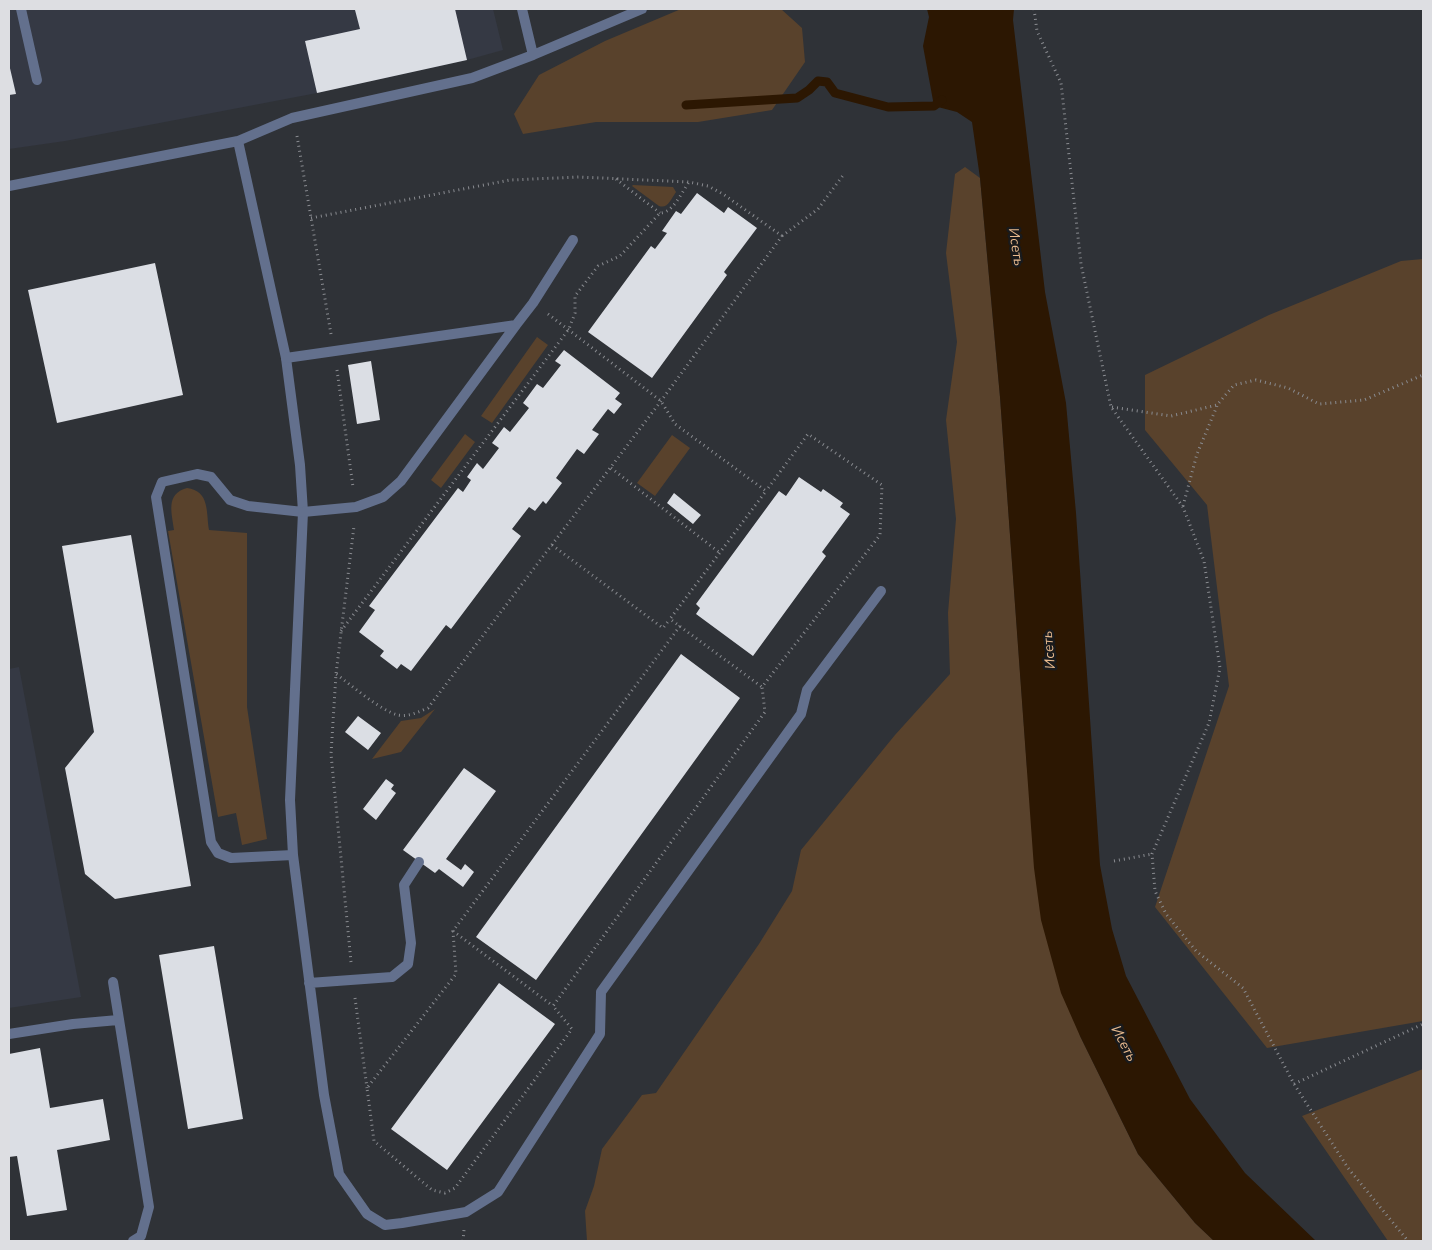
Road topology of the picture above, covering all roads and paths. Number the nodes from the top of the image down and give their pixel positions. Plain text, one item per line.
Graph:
1 (21, 9) edge
2 (522, 9) edge
3 (642, 9) edge
4 (1034, 9) edge
5 (533, 55) junction
6 (37, 80) dead end
7 (296, 130) dead end
8 (238, 141) junction
9 (844, 174) dead end
10 (616, 178) junction
11 (689, 182) junction
12 (9, 186) edge
13 (660, 213) junction
14 (311, 218) junction
15 (782, 236) junction
16 (573, 240) dead end
17 (534, 303) junction
18 (516, 325) junction
19 (569, 329) junction
20 (334, 351) junction
21 (286, 358) junction
22 (1423, 375) edge
23 (661, 401) junction
24 (1217, 406) junction
25 (1111, 407) junction
26 (611, 468) junction
27 (766, 491) junction
28 (356, 507) junction
29 (1183, 507) junction
30 (303, 512) junction
31 (552, 545) junction
32 (720, 553) junction
33 (881, 591) dead end
34 (670, 619) junction
35 (680, 626) junction
36 (341, 632) junction
37 (336, 674) junction
38 (762, 687) junction
39 (1152, 854) junction
40 (293, 855) junction
41 (1114, 861) dead end
42 (419, 862) dead end
43 (453, 931) junction
44 (353, 979) junction
45 (113, 982) dead end
46 (309, 983) junction
47 (553, 1006) junction
48 (118, 1020) junction
49 (1423, 1024) edge
50 (9, 1034) edge
51 (1294, 1084) junction
52 (367, 1088) junction
53 (133, 1241) edge
54 (1408, 1241) edge

1 - 6 street
2 - 5 street
3 - 5 street
4 - 25 path
5 - 8 street
7 - 14 path
8 - 12 street
8 - 21 street
9 - 15 path
10 - 11 path
10 - 13 path
10 - 14 path
11 - 13 path
11 - 15 path
13 - 19 path
14 - 20 path
15 - 23 path
16 - 17 street
17 - 18 street
17 - 19 path
18 - 20 street
18 - 28 street
19 - 23 path
19 - 36 path
20 - 21 street
20 - 28 path
21 - 30 street
22 - 24 path
23 - 26 path
23 - 27 path
24 - 25 path
24 - 29 path
25 - 29 path
26 - 31 path
26 - 32 path
27 - 32 path
27 - 38 path
28 - 30 street
28 - 36 path
29 - 39 path
30 - 40 street
30 - 40 street
31 - 34 path
31 - 37 path
32 - 34 path
33 - 46 street
34 - 35 path
35 - 38 path
35 - 43 path
36 - 37 path
37 - 44 path
38 - 47 path
39 - 41 path
39 - 51 path
40 - 46 street
42 - 44 street
43 - 47 path
43 - 52 path
44 - 46 street
44 - 52 path
45 - 48 street
47 - 52 path
48 - 50 street
48 - 53 street
49 - 51 path
51 - 54 path

